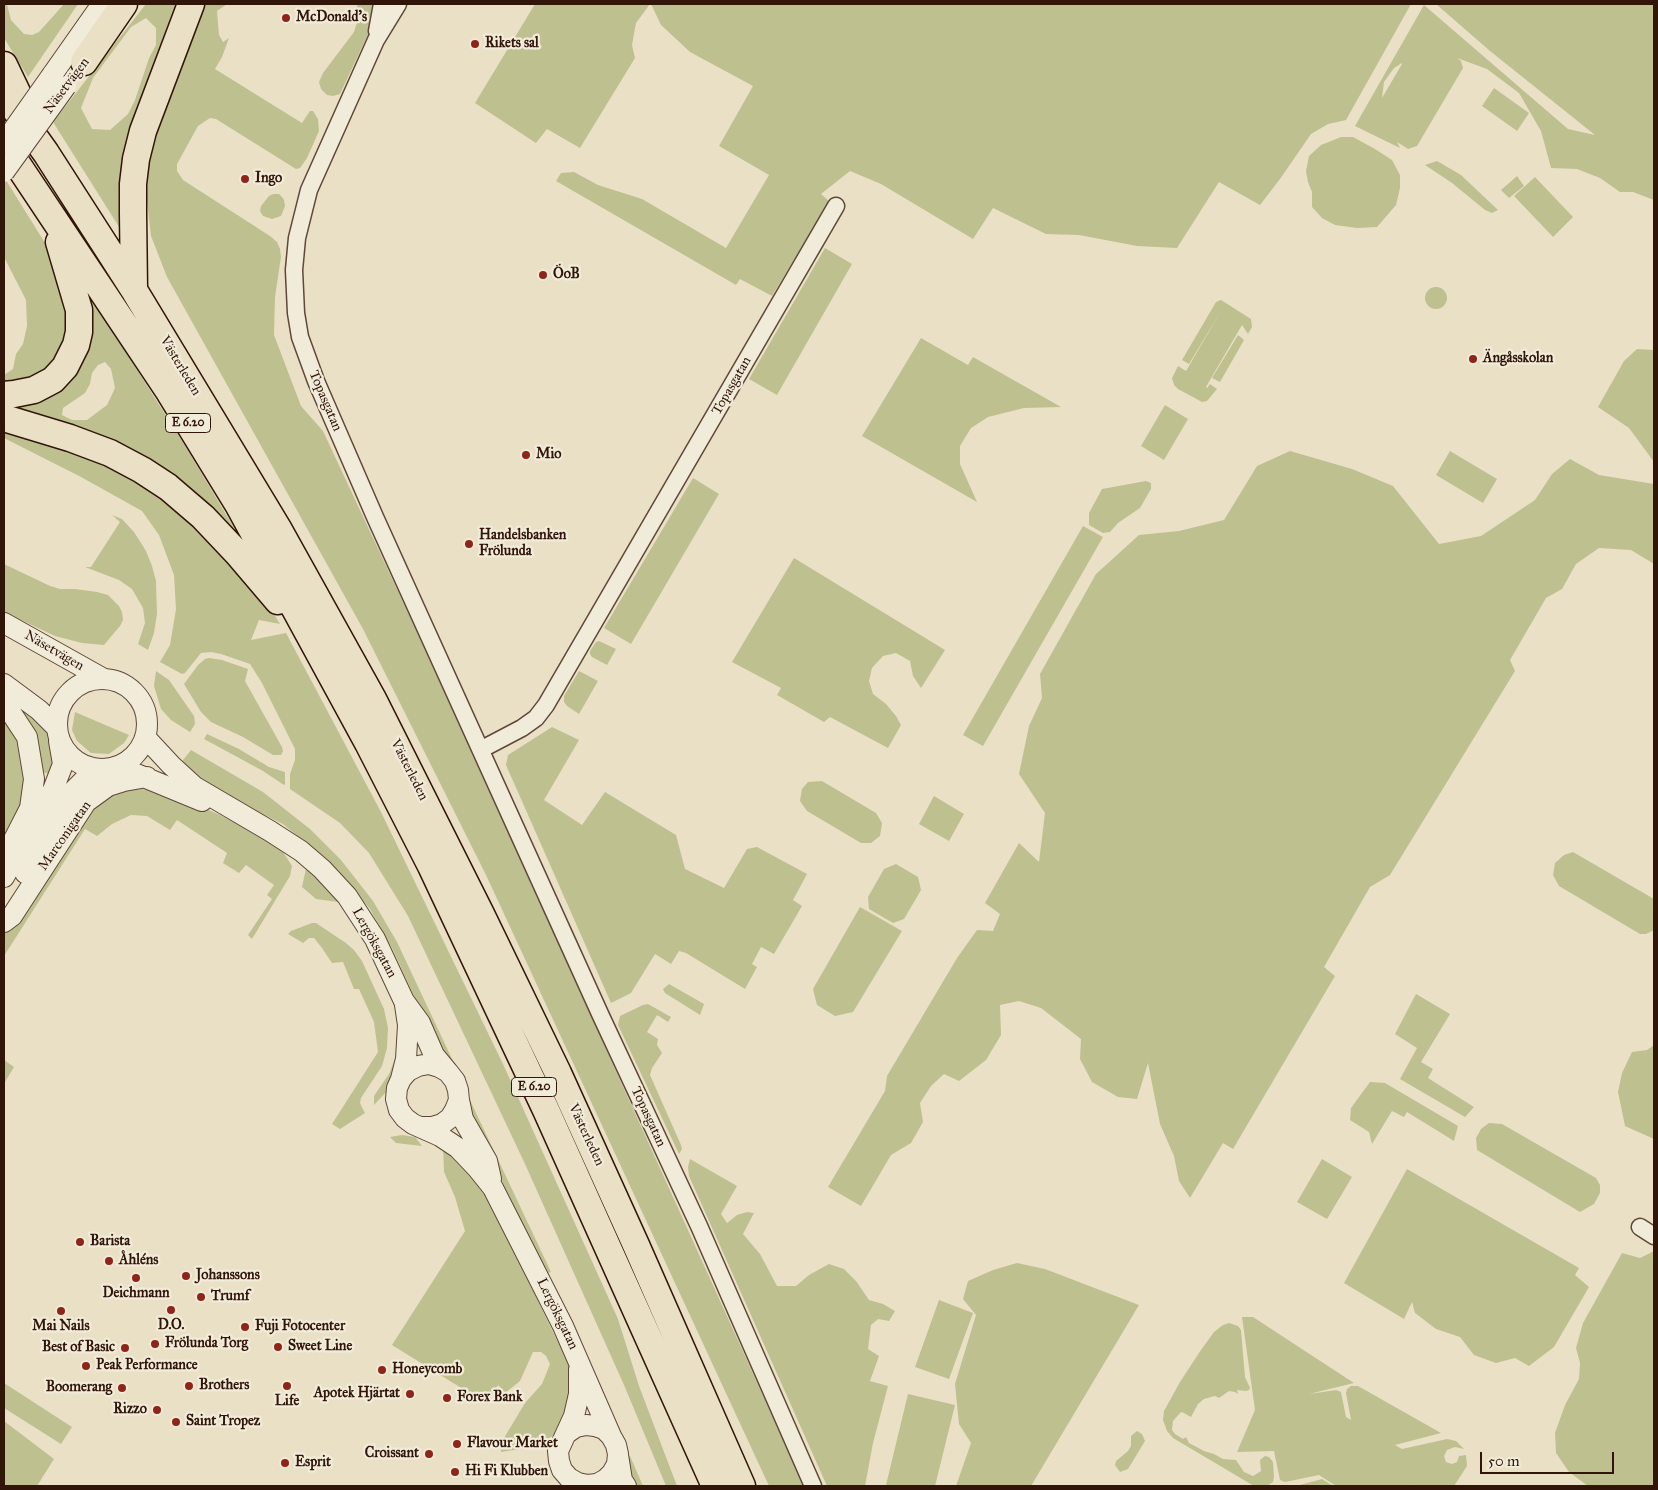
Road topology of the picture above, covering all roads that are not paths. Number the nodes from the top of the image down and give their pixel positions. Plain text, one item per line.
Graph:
1 (102, 4) edge
2 (124, 4) edge
3 (135, 4) edge
4 (191, 4) edge
5 (382, 4) edge
6 (398, 4) edge
7 (376, 40) junction
8 (84, 62) junction
9 (4, 65) edge
10 (59, 81) junction
11 (4, 94) edge
12 (4, 144) edge
13 (46, 153) junction
14 (4, 172) edge
15 (836, 206) dead end
16 (47, 208) junction
17 (134, 290) junction
18 (4, 395) edge
19 (4, 418) edge
20 (4, 623) edge
21 (316, 645) junction
22 (104, 679) junction
23 (4, 684) edge
24 (4, 702) edge
25 (57, 733) junction
26 (145, 737) junction
27 (482, 749) junction
28 (110, 768) junction
29 (147, 777) junction
30 (270, 831) junction
31 (4, 859) edge
32 (4, 877) edge
33 (4, 910) edge
34 (4, 922) edge
35 (404, 1000) junction
36 (448, 1072) junction
37 (401, 1078) junction
38 (458, 1100) junction
39 (422, 1127) junction
40 (494, 1188) junction
41 (579, 1360) junction
42 (567, 1433) junction
43 (615, 1445) junction
44 (580, 1485) edge
45 (626, 1486) edge
46 (715, 1486) edge
47 (743, 1486) edge
48 (813, 1486) edge

1 - 10 street, Näsetvägen
2 - 8 highway
3 - 8 street, Näsetvägen
4 - 17 highway
5 - 7 street, Topasgatan
6 - 7 street, Topasgatan
7 - 27 street, Topasgatan
8 - 10 street, Näsetvägen
9 - 13 highway
10 - 12 street, Näsetvägen, bridge
10 - 14 street, Näsetvägen, bridge
11 - 13 highway, Västerleden / E 6.20
12 - 16 highway, Västerleden / E 6.20
13 - 17 highway, Västerleden / E 6.20
15 - 27 street, Topasgatan
16 - 18 highway
16 - 21 highway, Västerleden / E 6.20
17 - 47 highway, Västerleden / E 6.20
19 - 21 highway
20 - 22 street, Näsetvägen
21 - 46 highway, Västerleden / E 6.20
22 - 25 street
22 - 26 street
23 - 25 street
24 - 31 street
25 - 28 street
25 - 32 street, Marconigatan
26 - 28 street
26 - 30 street, Lergöksgatan
27 - 48 street, Topasgatan
28 - 29 street, Lergöksgatan
28 - 33 street, Marconigatan
29 - 30 street, Lergöksgatan
29 - 34 street, Marconigatan
30 - 35 street, Lergöksgatan
35 - 36 street, Lergöksgatan
35 - 37 street, Lergöksgatan
36 - 37 street
36 - 38 street, Lergöksgatan
37 - 39 street, Lergöksgatan
38 - 39 street
38 - 40 street, Lergöksgatan
39 - 40 street, Lergöksgatan
40 - 41 street, Lergöksgatan
41 - 42 street, Lergöksgatan
41 - 43 street, Lergöksgatan
42 - 43 street
42 - 44 street, Lergöksgatan
43 - 44 street, Lergöksgatan
43 - 45 street, Lergöksgatan

